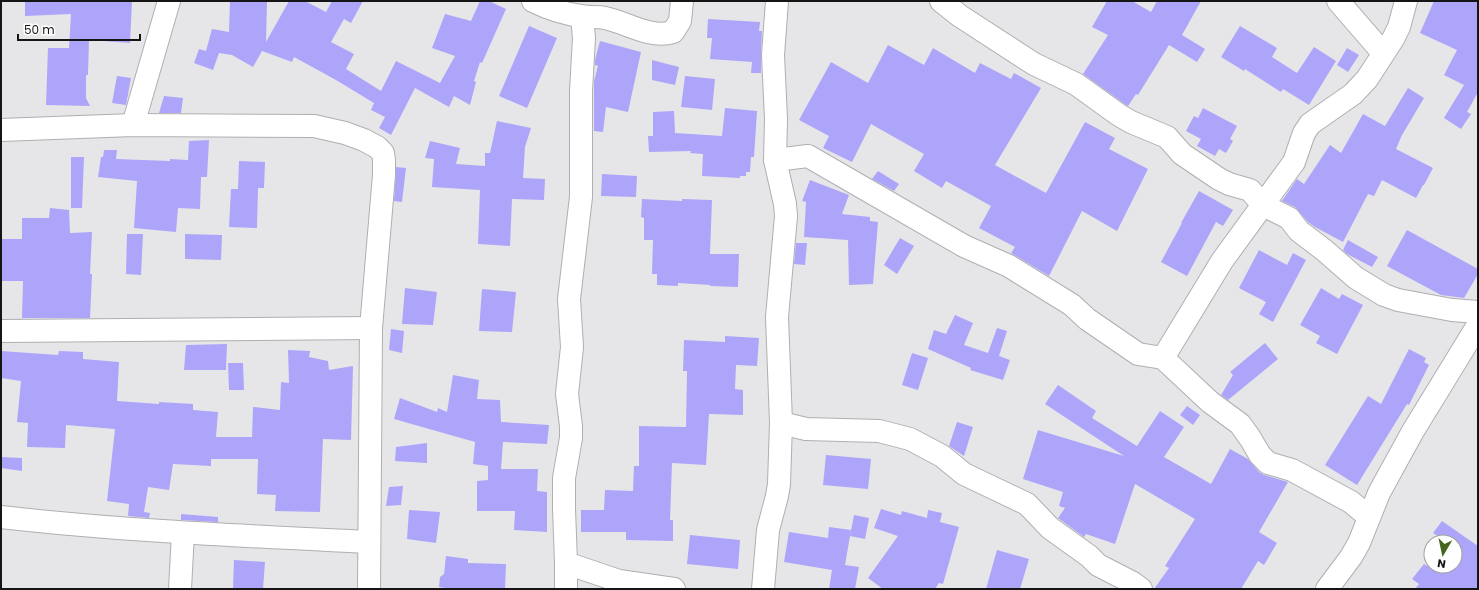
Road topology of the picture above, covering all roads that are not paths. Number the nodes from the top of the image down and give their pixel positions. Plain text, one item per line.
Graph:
1 (169, 1) edge
2 (533, 1) edge
3 (682, 1) edge
4 (777, 1) edge
5 (941, 1) edge
6 (1338, 1) edge
7 (1406, 1) edge
8 (582, 17) junction
9 (1383, 53) junction
10 (133, 125) junction
11 (1, 130) edge
12 (775, 160) junction
13 (1262, 205) junction
14 (1478, 312) edge
15 (1478, 325) edge
16 (371, 328) junction
17 (1, 331) edge
18 (1163, 358) junction
19 (781, 423) junction
20 (1, 517) edge
21 (1369, 517) junction
22 (183, 533) junction
23 (369, 542) junction
24 (566, 563) junction
25 (180, 589) edge
26 (369, 589) edge
27 (566, 589) edge
28 (674, 589) edge
29 (763, 589) edge
30 (1141, 589) edge
31 (1327, 589) edge

1 - 10 street
2 - 8 street
3 - 8 street
4 - 12 street
5 - 13 street
6 - 9 street
7 - 9 street
8 - 24 street
9 - 13 street
10 - 11 street
10 - 16 street
12 - 18 street
12 - 19 street
13 - 14 street
13 - 18 street
15 - 21 street
16 - 17 street
16 - 23 street
18 - 21 street
19 - 29 street
19 - 30 street
20 - 22 street
21 - 31 street
22 - 23 street
22 - 25 street
23 - 26 street
24 - 27 street
24 - 28 street

